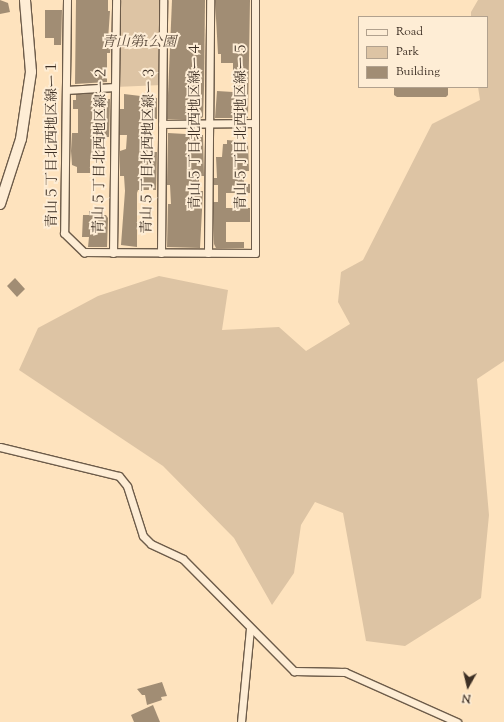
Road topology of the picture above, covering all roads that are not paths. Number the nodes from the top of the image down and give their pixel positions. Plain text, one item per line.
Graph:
1 (25, 0) edge
2 (67, 0) edge
3 (116, 0) edge
4 (163, 0) edge
5 (210, 0) edge
6 (255, 0) edge
7 (115, 87) junction
8 (66, 90) junction
9 (209, 123) junction
10 (254, 123) junction
11 (162, 124) junction
12 (0, 204) edge
13 (113, 253) junction
14 (161, 253) junction
15 (208, 253) junction
16 (255, 253) joint
17 (0, 447) edge
18 (250, 628) junction
19 (241, 722) edge
20 (457, 722) edge

1 - 12 street
2 - 8 street, 青山５丁目北西地区線ー１
3 - 7 street, 青山５丁目北西地区線ー２
4 - 11 street, 青山５丁目北西地区線ー３
5 - 9 street, 青山５丁目北西地区線ー４
6 - 10 street, 青山５丁目北西地区線ー５
7 - 8 street
7 - 13 street, 青山５丁目北西地区線ー２
8 - 13 street, 青山５丁目北西地区線ー１
9 - 10 street
9 - 11 street
9 - 15 street, 青山５丁目北西地区線ー４
10 - 16 street, 青山５丁目北西地区線ー５
11 - 14 street, 青山５丁目北西地区線ー３
13 - 14 street, 青山５丁目北西地区線ー１
14 - 15 street, 青山５丁目北西地区線ー１
15 - 16 street, 青山５丁目北西地区線ー１
17 - 18 street
18 - 19 street
18 - 20 street

